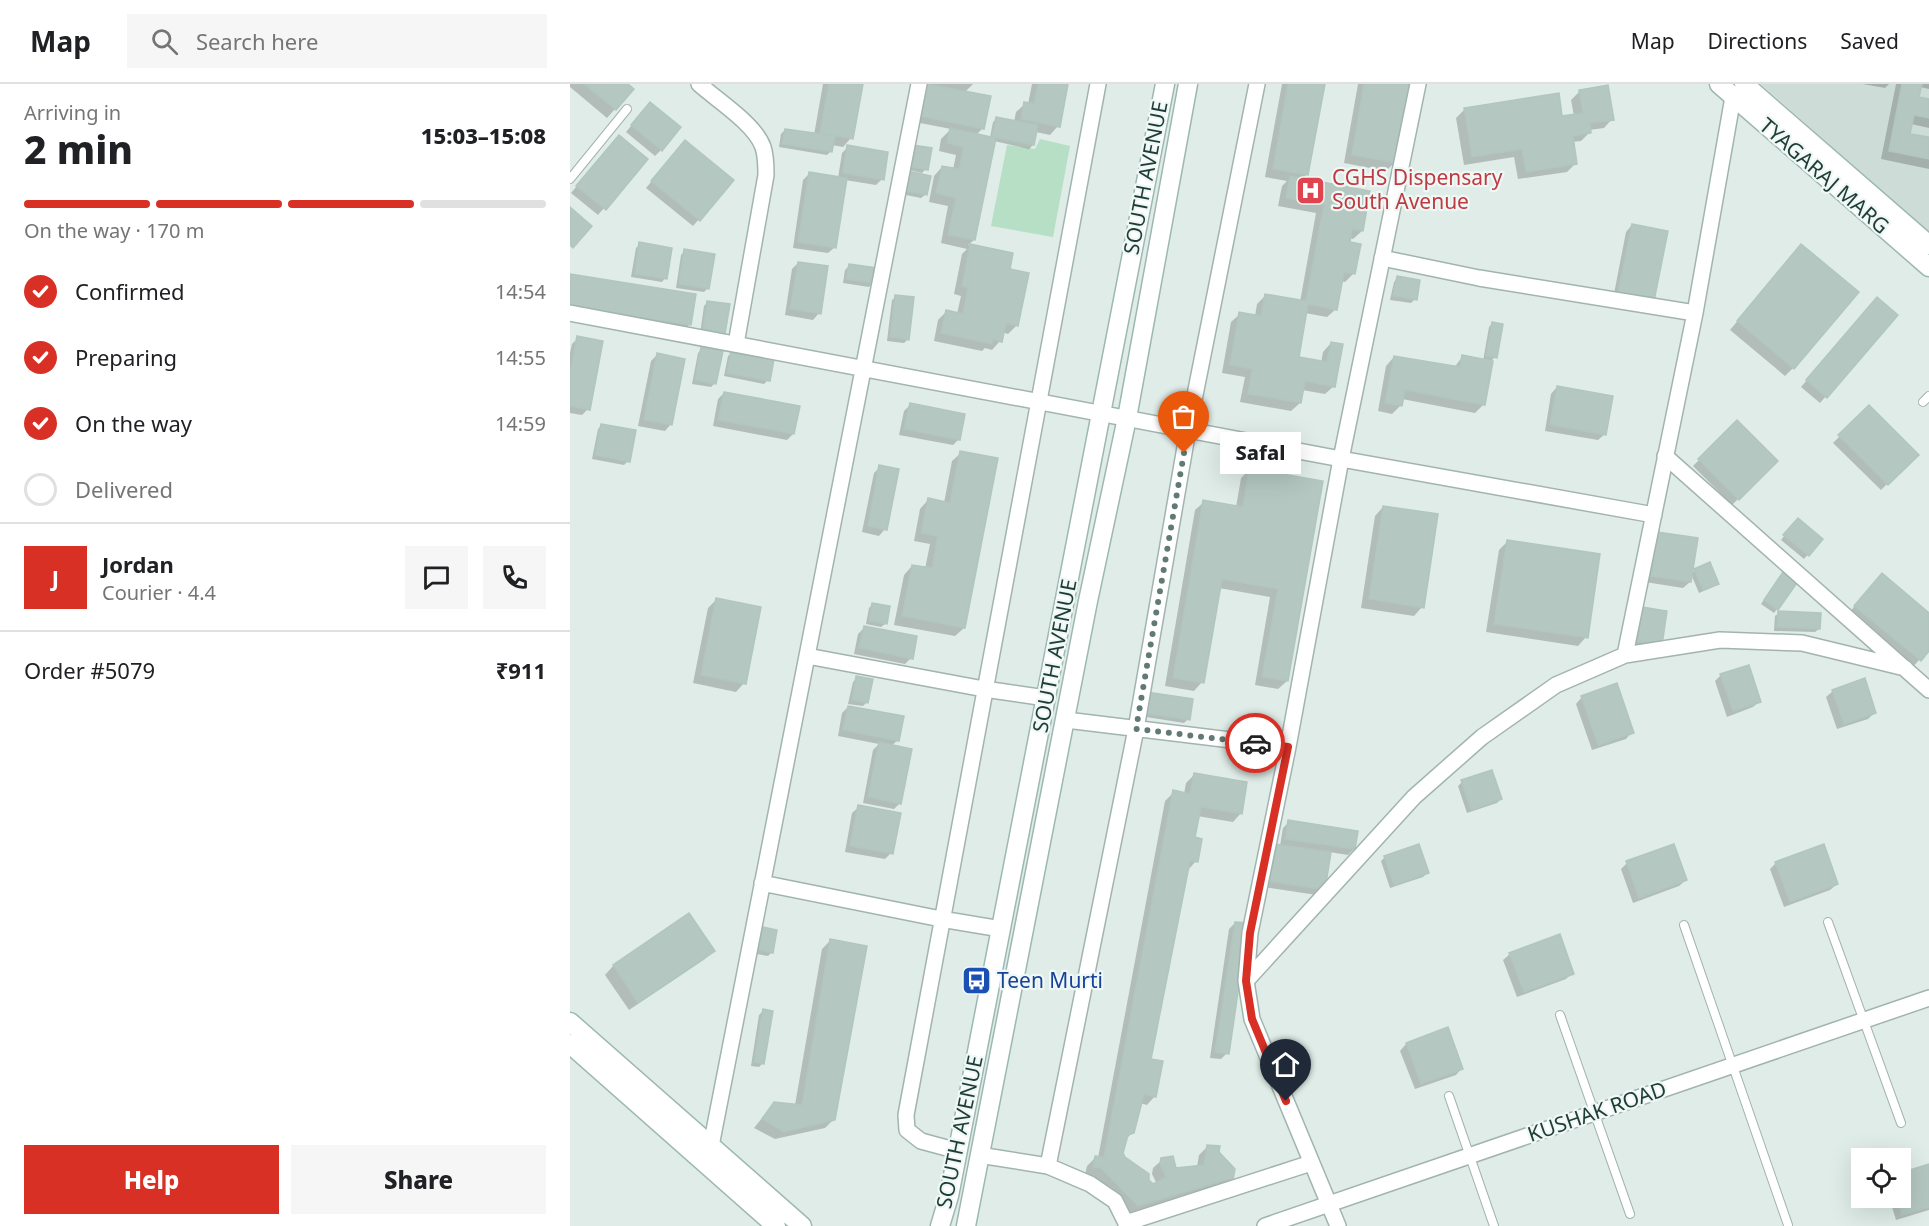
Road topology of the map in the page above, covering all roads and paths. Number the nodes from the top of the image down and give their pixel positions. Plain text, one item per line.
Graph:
1 (699, 84) edge
2 (919, 84) edge
3 (1098, 84) edge
4 (1165, 84) edge
5 (1188, 84) edge
6 (1257, 84) edge
7 (1418, 84) edge
8 (1719, 84) edge
9 (1739, 90) edge
10 (627, 108) dead end
11 (570, 179) edge
12 (1929, 245) edge
13 (1382, 258) junction
14 (1929, 267) edge
15 (570, 313) edge
16 (1695, 313) junction
17 (736, 344) junction
18 (863, 369) junction
19 (1039, 402) junction
20 (1101, 414) junction
21 (1126, 418) junction
22 (1188, 430) junction
23 (1665, 456) junction
24 (1341, 459) junction
25 (1653, 515) junction
26 (1625, 655) junction
27 (807, 656) junction
28 (1905, 668) junction
29 (984, 689) junction
30 (1929, 690) edge
31 (1046, 698) junction
32 (1066, 720) junction
33 (1136, 729) junction
34 (1288, 747) junction
35 (762, 883) junction
36 (941, 919) junction
37 (1828, 922) dead end
38 (1683, 925) dead end
39 (1001, 929) junction
40 (1246, 981) junction
41 (1929, 998) edge
42 (1560, 1015) dead end
43 (1864, 1020) junction
44 (570, 1023) edge
45 (570, 1044) edge
46 (1733, 1065) junction
47 (1449, 1096) dead end
48 (1595, 1113) junction
49 (1901, 1123) dead end
50 (711, 1146) junction
51 (958, 1151) junction
52 (979, 1155) junction
53 (1470, 1156) junction
54 (1311, 1163) junction
55 (1048, 1166) junction
56 (1330, 1203) junction
57 (1630, 1214) dead end
58 (1126, 1224) edge
59 (1788, 1225) edge
60 (776, 1226) edge
61 (802, 1226) edge
62 (940, 1226) edge
63 (966, 1226) edge
64 (1265, 1226) edge
65 (1338, 1226) edge
66 (1494, 1226) edge

1 - 17 street
2 - 18 street
3 - 19 street
4 - 20 main road, SOUTH AVENUE
5 - 21 main road, SOUTH AVENUE
6 - 22 street
7 - 13 street
8 - 9 main road, TYAGARAJ MARG
9 - 12 main road, TYAGARAJ MARG
9 - 14 main road, TYAGARAJ MARG
9 - 16 street
10 - 11 lane
13 - 16 street
13 - 24 street
15 - 17 street
16 - 23 street
17 - 18 street
18 - 19 street
18 - 27 street
19 - 20 street
19 - 29 street
20 - 21 street
20 - 31 main road, SOUTH AVENUE
21 - 22 street
21 - 32 main road, SOUTH AVENUE
22 - 24 street
22 - 33 street
23 - 25 street
23 - 28 street
24 - 25 street
24 - 34 street
25 - 26 street
26 - 28 street
26 - 40 street
27 - 29 street
27 - 35 street
28 - 30 street
29 - 31 street
29 - 36 street
31 - 39 main road, SOUTH AVENUE
32 - 33 street
32 - 52 main road, SOUTH AVENUE
33 - 34 street
33 - 55 street
34 - 40 street
35 - 36 street
35 - 50 street
36 - 39 street
36 - 51 street
37 - 43 lane
38 - 46 lane
39 - 51 main road, SOUTH AVENUE
40 - 54 street
41 - 43 street, KUSHAK ROAD
42 - 48 lane
43 - 46 street, KUSHAK ROAD
43 - 49 lane
44 - 50 main road
45 - 60 main road
46 - 48 street, KUSHAK ROAD
46 - 59 lane
47 - 53 lane
48 - 53 street, KUSHAK ROAD
48 - 57 lane
50 - 61 main road
51 - 62 main road, SOUTH AVENUE
52 - 55 street
52 - 63 main road, SOUTH AVENUE
53 - 56 street, KUSHAK ROAD
53 - 66 lane
54 - 56 street
54 - 58 street
55 - 58 street
56 - 64 street, KUSHAK ROAD
56 - 65 street

